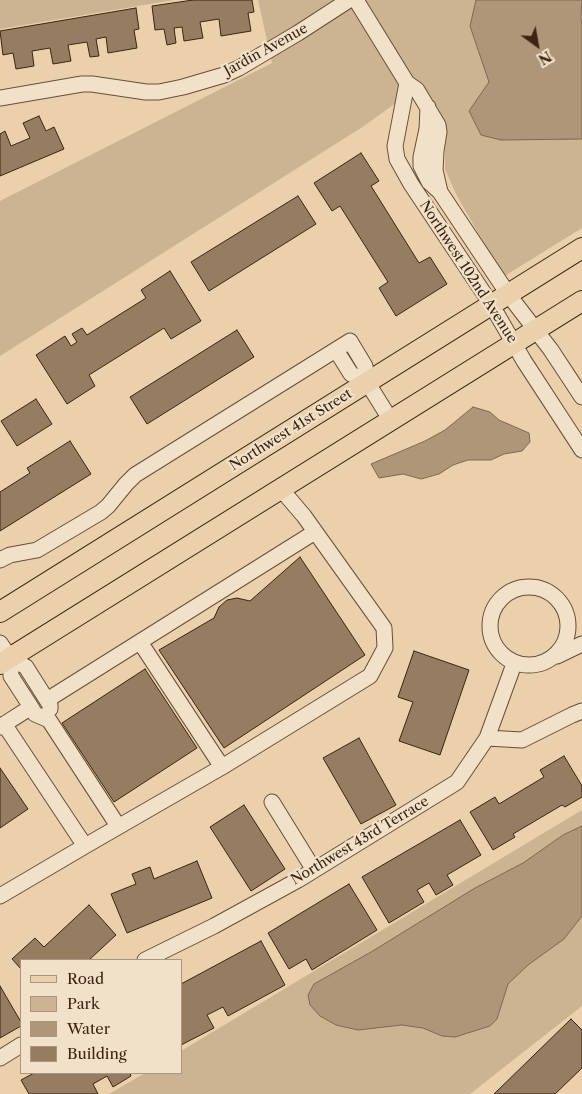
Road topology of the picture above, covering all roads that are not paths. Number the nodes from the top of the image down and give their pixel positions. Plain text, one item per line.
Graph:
1 (349, 0) edge
2 (356, 0) edge
3 (408, 82) junction
4 (0, 98) edge
5 (402, 114) junction
6 (428, 114) junction
7 (396, 156) junction
8 (421, 157) junction
9 (440, 192) junction
10 (582, 248) edge
11 (500, 299) junction
12 (582, 301) edge
13 (536, 330) junction
14 (514, 344) junction
15 (336, 350) junction
16 (367, 382) junction
17 (582, 397) edge
18 (390, 419) junction
19 (582, 450) edge
20 (280, 488) junction
21 (315, 532) junction
22 (0, 560) edge
23 (0, 612) edge
24 (575, 618) edge
25 (140, 642) junction
26 (582, 644) edge
27 (3, 655) edge
28 (553, 658) junction
29 (514, 664) junction
30 (47, 700) junction
31 (30, 707) junction
32 (582, 711) edge
33 (49, 720) junction
34 (2, 725) edge
35 (487, 738) junction
36 (222, 767) junction
37 (272, 802) dead end
38 (118, 826) junction
39 (85, 846) junction
40 (314, 870) junction
41 (0, 896) edge
42 (147, 959) edge
43 (20, 1046) edge
44 (0, 1058) edge

1 - 4 street, Jardin Avenue
2 - 3 street, Northwest 102nd Avenue
3 - 5 street
3 - 6 street, Northwest 102nd Avenue
5 - 6 street
5 - 7 street
6 - 8 street, Northwest 102nd Avenue
6 - 9 street, Northwest 102nd Avenue
7 - 8 street
7 - 11 street, Northwest 102nd Avenue
8 - 9 street, Northwest 102nd Avenue
9 - 11 street, Northwest 102nd Avenue
10 - 11 main road, Northwest 41st Street
11 - 13 street, Northwest 102nd Avenue
11 - 14 street, Northwest 102nd Avenue
11 - 16 main road, Northwest 41st Street
12 - 13 main road
13 - 14 main road
13 - 17 street, Northwest 102nd Avenue
14 - 18 main road
14 - 19 street, Northwest 102nd Avenue
15 - 16 street
15 - 16 street
15 - 22 street
16 - 18 street
16 - 23 main road, Northwest 41st Street
18 - 20 main road
20 - 21 street
20 - 27 main road
21 - 25 street
21 - 36 street
24 - 28 street
24 - 29 street
25 - 30 street
25 - 36 street
26 - 28 street
27 - 30 street
27 - 31 street
28 - 29 street
29 - 35 street, Northwest 43rd Terrace
30 - 33 street
31 - 33 street
31 - 34 street
32 - 35 street
33 - 38 street
34 - 39 street
35 - 40 street, Northwest 43rd Terrace
36 - 38 street
37 - 40 street
38 - 39 street
39 - 41 street
40 - 42 street, Northwest 43rd Terrace
43 - 44 street

